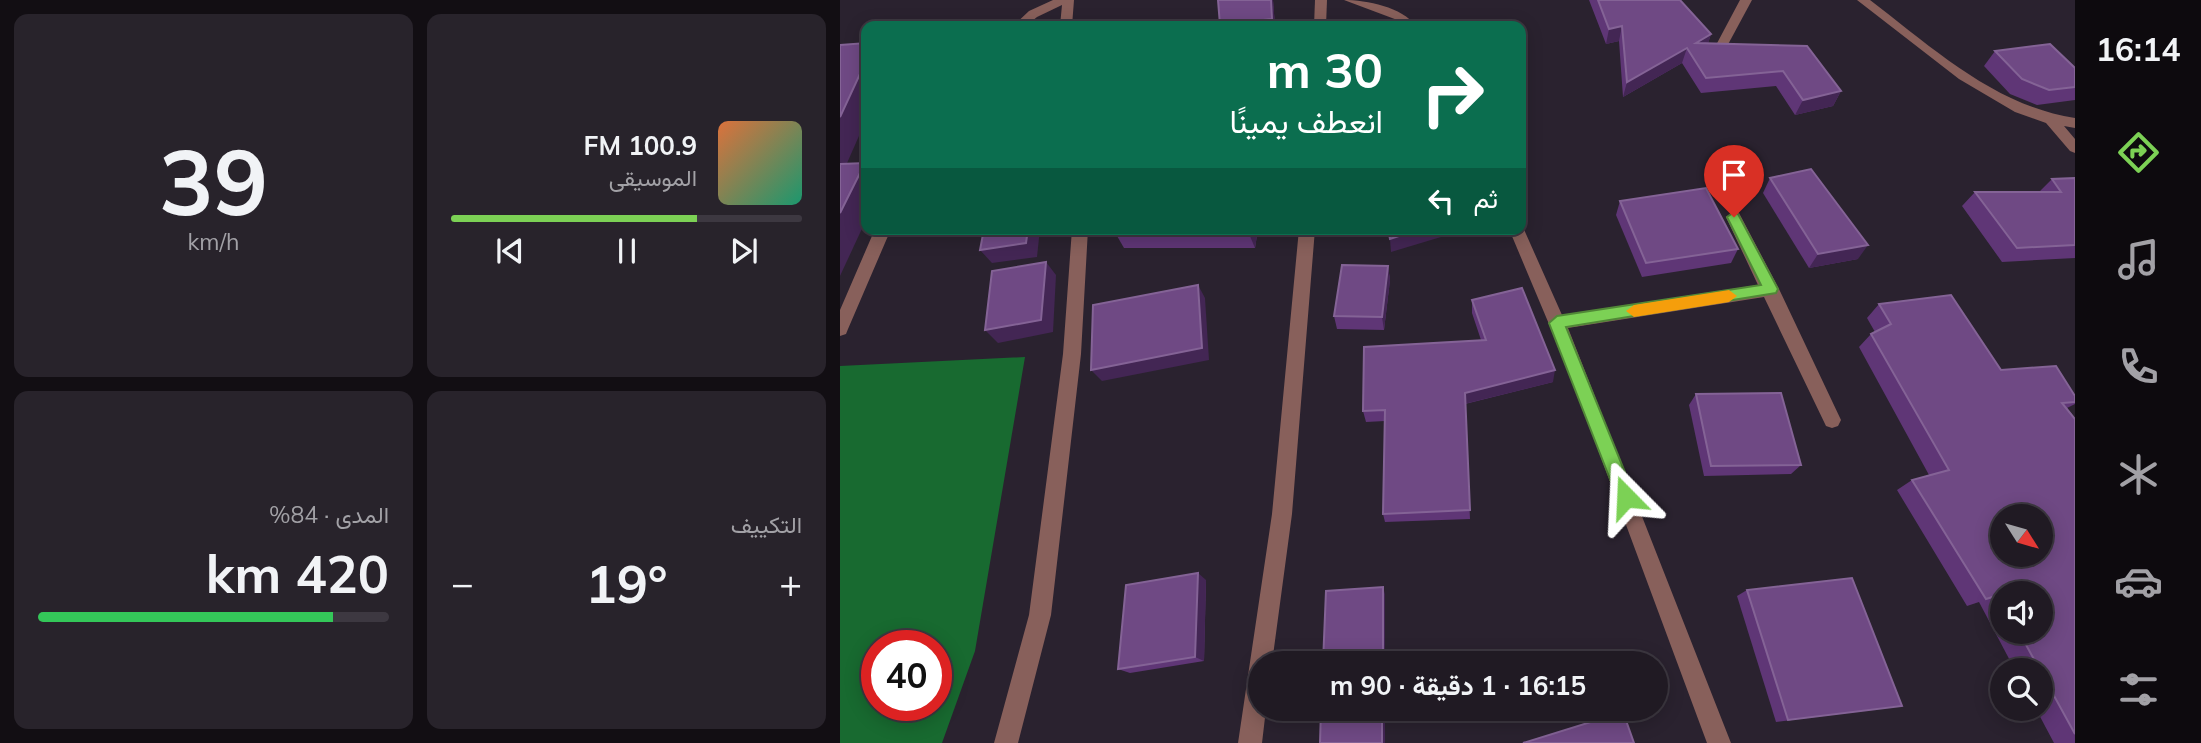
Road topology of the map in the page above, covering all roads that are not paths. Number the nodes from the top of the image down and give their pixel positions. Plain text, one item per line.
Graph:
1 (1062, 0) edge
2 (1068, 0) edge
3 (1321, 0) edge
4 (1350, 0) edge
5 (1400, 0) edge
6 (1746, 0) edge
7 (1863, 0) edge
8 (1025, 21) edge
9 (1066, 21) edge
10 (1320, 21) edge
11 (1404, 21) edge
12 (1407, 21) edge
13 (1721, 47) edge
14 (2052, 121) junction
15 (2075, 123) edge
16 (2075, 148) edge
17 (1734, 217) dead end
18 (880, 235) edge
19 (1080, 235) edge
20 (1306, 235) edge
21 (1520, 235) edge
22 (1770, 289) junction
23 (1557, 323) junction
24 (840, 329) edge
25 (1832, 420) dead end
26 (1006, 743) edge
27 (1250, 743) edge
28 (1719, 743) edge

1 - 8 street
2 - 9 street
3 - 10 street
4 - 11 street
5 - 12 street
6 - 13 street
7 - 14 street
14 - 15 street
14 - 16 street
17 - 22 street
18 - 24 street
19 - 26 street
20 - 27 street
21 - 23 street
22 - 23 street
22 - 25 street
23 - 28 street

